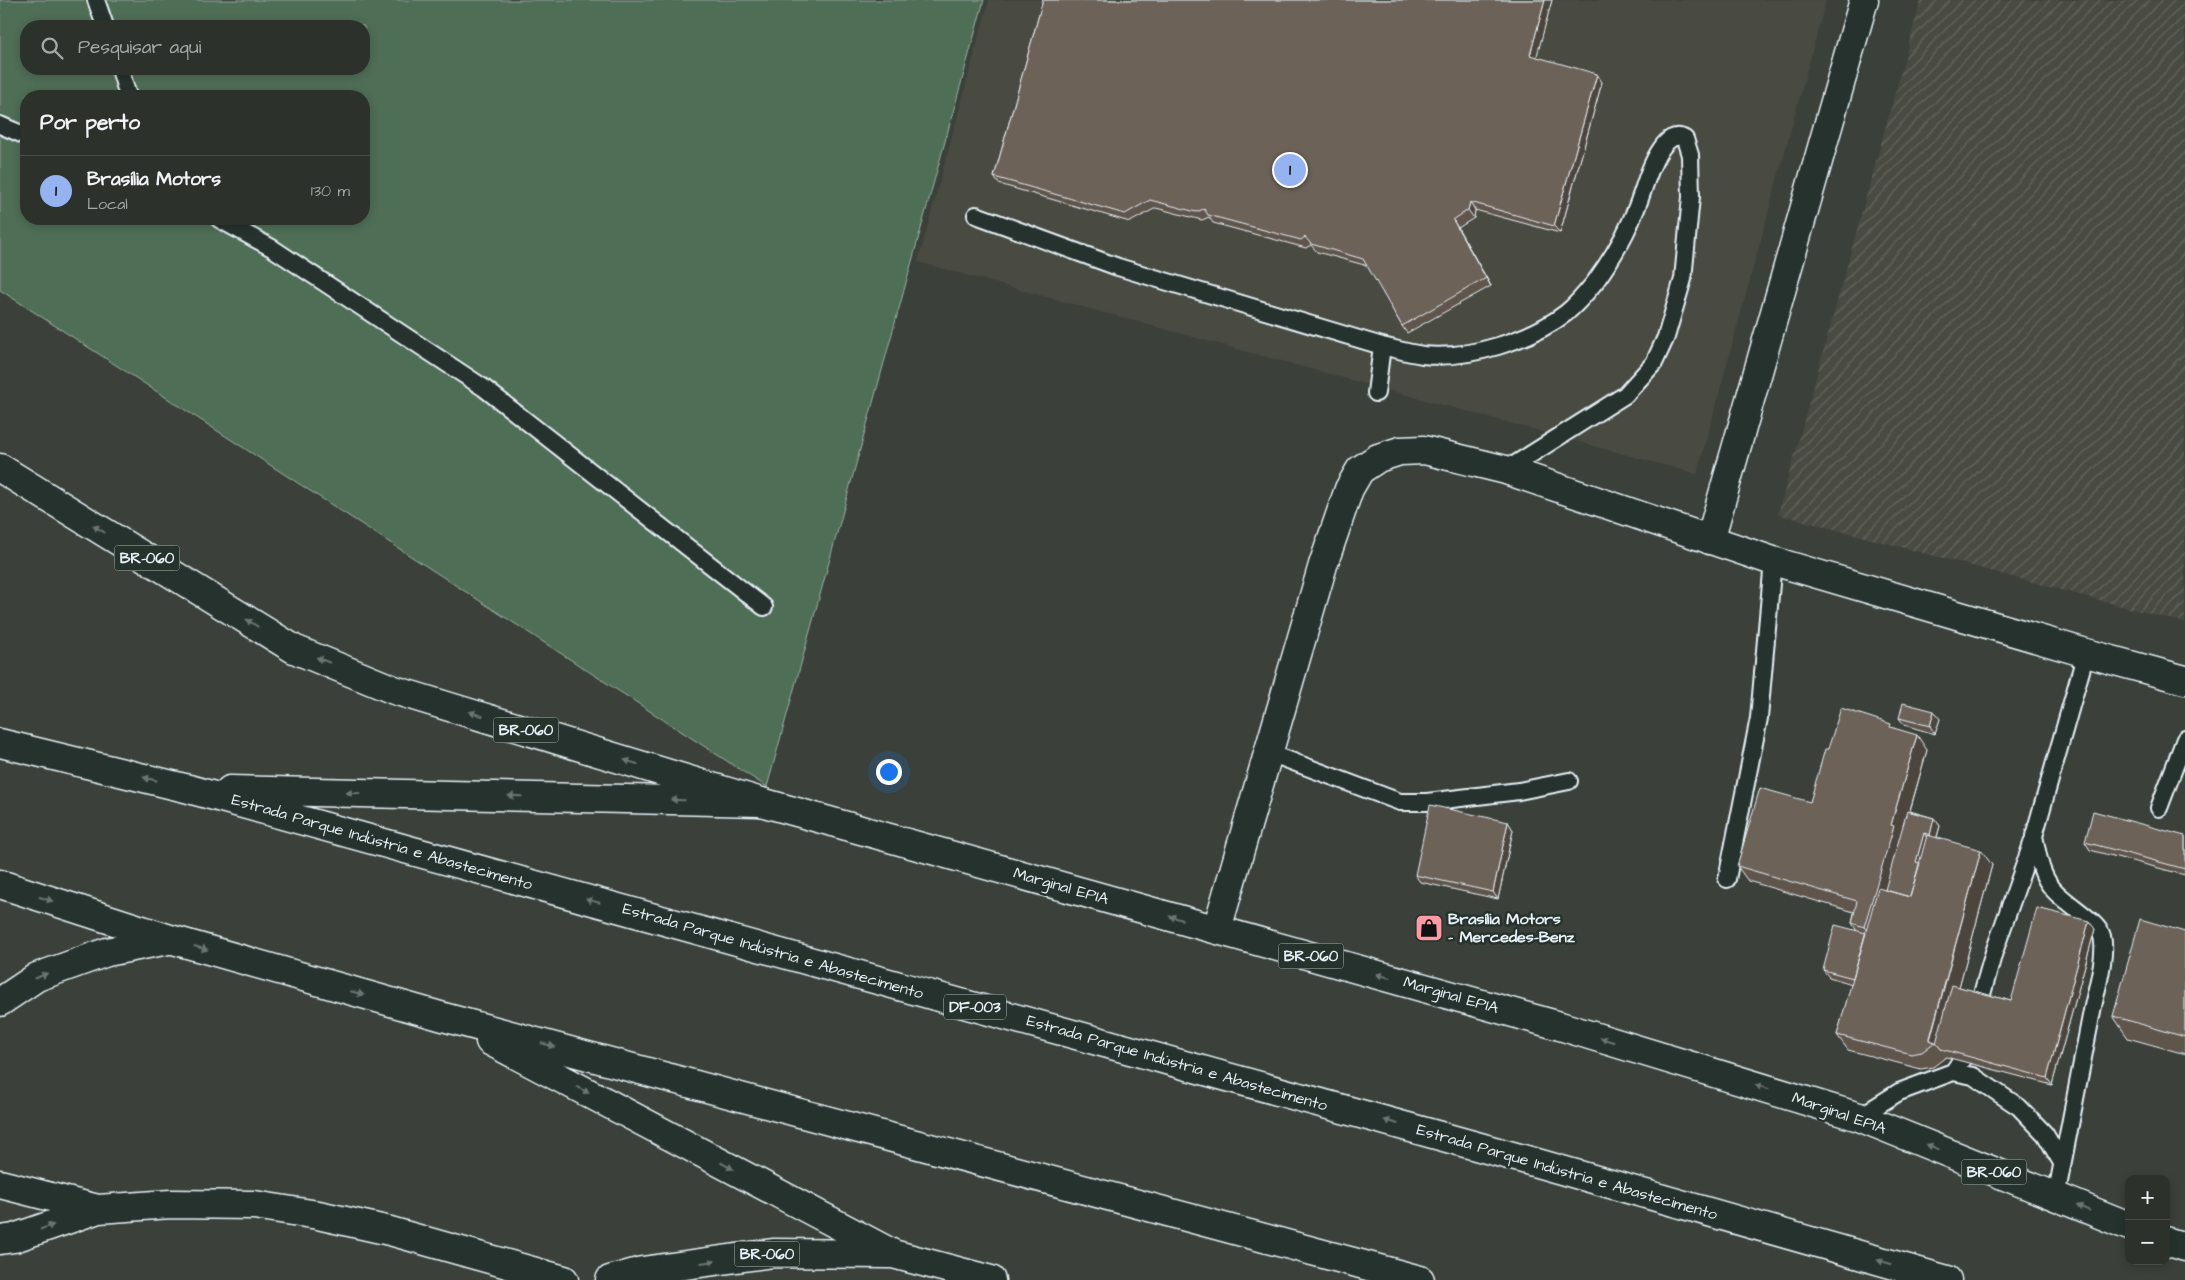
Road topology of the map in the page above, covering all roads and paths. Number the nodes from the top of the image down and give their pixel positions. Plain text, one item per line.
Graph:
1 (96, 0) edge
2 (1864, 0) edge
3 (103, 20) edge
4 (122, 75) edge
5 (126, 90) edge
6 (2, 130) edge
7 (20, 134) edge
8 (976, 215) dead end
9 (230, 225) edge
10 (1382, 346) junction
11 (1376, 393) dead end
12 (0, 468) edge
13 (1506, 470) junction
14 (1710, 540) junction
15 (1773, 561) junction
16 (764, 607) dead end
17 (2086, 653) junction
18 (2185, 680) edge
19 (2185, 739) edge
20 (0, 743) edge
21 (1267, 752) junction
22 (1569, 781) dead end
23 (189, 789) junction
24 (761, 802) junction
25 (2159, 808) dead end
26 (2034, 836) junction
27 (1727, 879) dead end
28 (0, 884) edge
29 (1217, 929) junction
30 (170, 939) junction
31 (0, 1002) edge
32 (447, 1018) junction
33 (1953, 1072) junction
34 (1859, 1117) junction
35 (2062, 1163) junction
36 (0, 1184) edge
37 (2056, 1197) junction
38 (98, 1209) junction
39 (2125, 1224) edge
40 (0, 1240) edge
41 (2170, 1242) edge
42 (2185, 1247) edge
43 (893, 1254) junction
44 (564, 1280) edge
45 (610, 1280) edge
46 (991, 1280) edge
47 (1420, 1280) edge
48 (1947, 1280) edge

1 - 3 lane
2 - 14 main road
4 - 5 lane
6 - 7 lane
8 - 10 lane
9 - 16 lane
10 - 11 lane
10 - 13 lane
24 -> 12 main road, BR-060
13 - 14 main road
13 - 21 main road
14 - 15 main road
15 - 17 main road
15 - 27 lane
17 - 18 main road
17 - 26 lane
19 - 25 lane
23 -> 20 main road, Estrada Parque Indústria e Abastecimento / DF-003
21 - 22 lane
21 - 29 main road
24 -> 23 main road
48 -> 23 main road, Estrada Parque Indústria e Abastecimento / DF-003
29 -> 24 main road, Marginal EPIA / BR-060
26 - 33 lane
26 - 35 lane
28 -> 30 main road
34 -> 29 main road, Marginal EPIA / BR-060
31 -> 30 main road
30 -> 32 main road
32 -> 43 main road
32 -> 47 main road
33 - 34 lane
33 - 35 lane
37 -> 34 main road, Marginal EPIA / BR-060
35 - 37 lane
36 - 38 main road
39 -> 37 main road, Marginal EPIA / BR-060
40 -> 38 main road
38 - 44 main road
41 - 42 main road
45 -> 43 main road, BR-060
43 - 46 main road, BR-060

